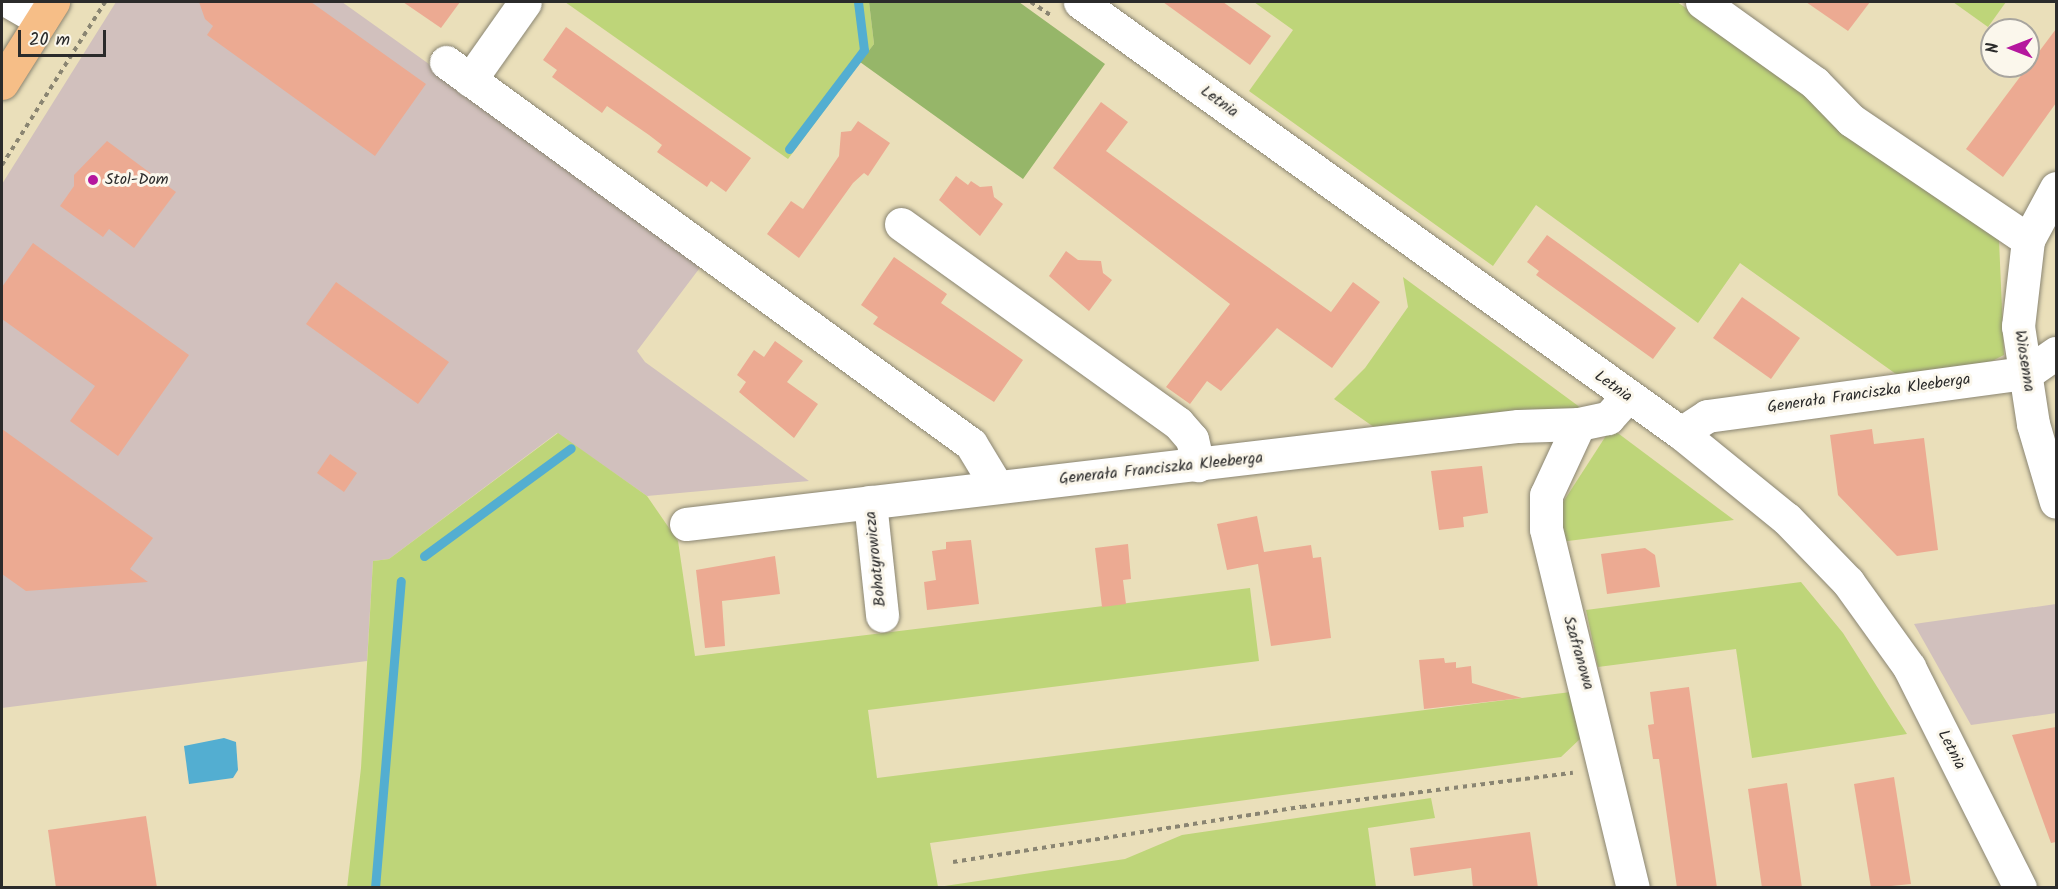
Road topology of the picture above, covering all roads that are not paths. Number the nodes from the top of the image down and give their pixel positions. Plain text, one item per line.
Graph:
1 (10, 2) edge
2 (525, 2) edge
3 (1080, 2) edge
4 (1702, 2) edge
5 (47, 11) edge
6 (2, 83) edge
7 (2056, 188) edge
8 (901, 224) dead end
9 (2028, 240) junction
10 (2056, 353) edge
11 (2026, 373) junction
12 (1627, 397) junction
13 (1579, 424) junction
14 (1681, 433) junction
15 (1198, 465) junction
16 (996, 487) junction
17 (870, 502) junction
18 (2056, 502) edge
19 (686, 524) dead end
20 (882, 615) dead end
21 (1633, 888) edge
22 (2020, 888) edge

1 - 5 street
2 - 16 street
3 - 12 street, Letnia
4 - 9 street
5 - 6 main road
7 - 9 street, Wiosenna
8 - 15 street
9 - 11 street, Wiosenna
10 - 11 street, Generała Franciszka Kleeberga
11 - 14 street, Generała Franciszka Kleeberga
11 - 18 street, Wiosenna
12 - 13 street, Generała Franciszka Kleeberga
12 - 14 street, Letnia
13 - 15 street, Generała Franciszka Kleeberga
13 - 21 street, Szafranowa
14 - 22 street, Letnia
15 - 16 street, Generała Franciszka Kleeberga
16 - 17 street, Generała Franciszka Kleeberga
17 - 19 street, Generała Franciszka Kleeberga
17 - 20 street, Bohatyrowicza

